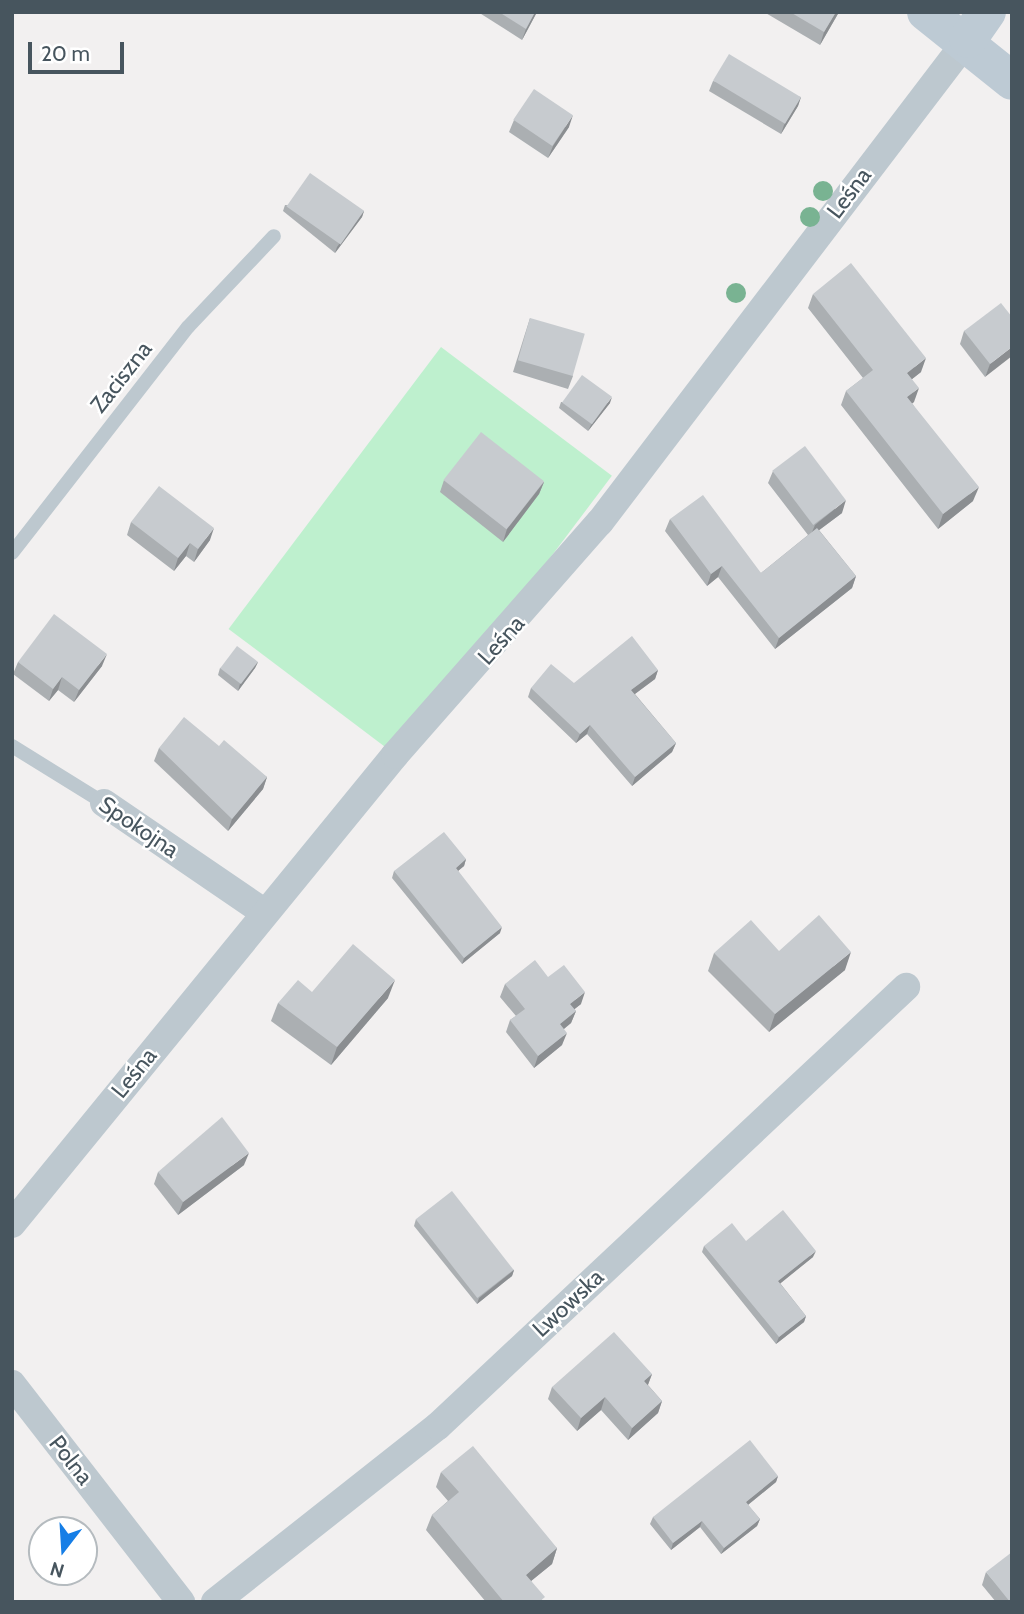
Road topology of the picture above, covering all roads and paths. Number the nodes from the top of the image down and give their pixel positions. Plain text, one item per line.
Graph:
1 (926, 12) edge
2 (977, 26) edge
3 (1012, 81) edge
4 (274, 236) dead end
5 (12, 553) edge
6 (12, 746) edge
7 (104, 803) joint
8 (264, 912) junction
9 (906, 987) dead end
10 (12, 1224) edge
11 (12, 1384) edge
12 (181, 1602) edge
13 (215, 1602) edge

1 - 2 street
2 - 3 street
2 - 8 street, Leśna
4 - 5 lane, Zaciszna
6 - 7 lane, Spokojna
7 - 8 street, Spokojna
8 - 10 street, Leśna
9 - 13 street, Lwowska
11 - 12 street, Polna

